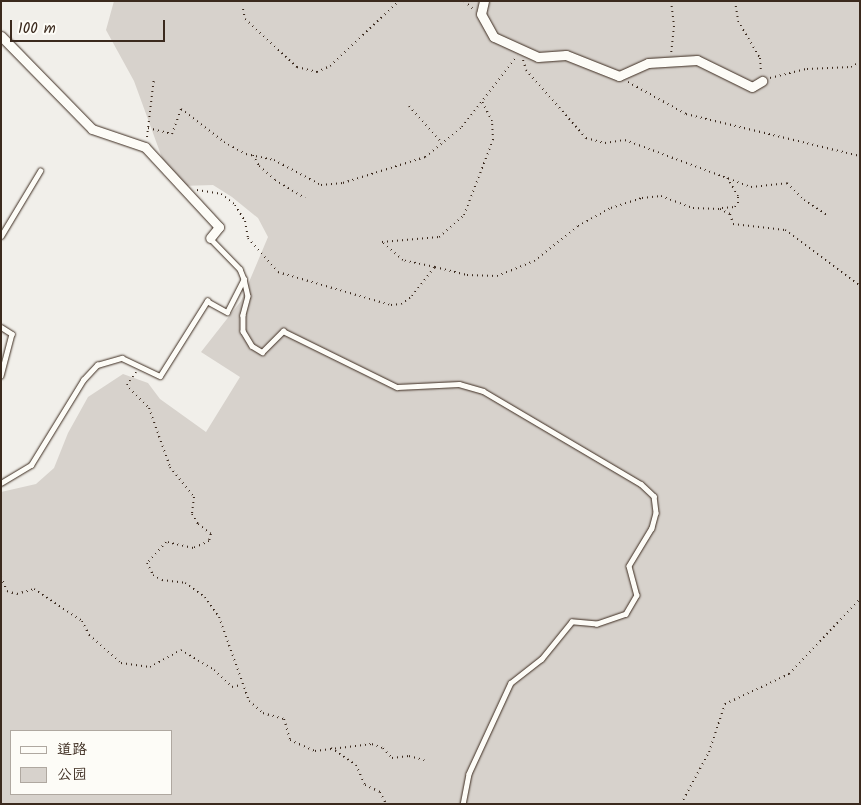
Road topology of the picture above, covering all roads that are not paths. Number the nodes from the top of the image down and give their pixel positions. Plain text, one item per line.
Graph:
1 (484, 1) edge
2 (1, 36) edge
3 (762, 81) road end
4 (40, 172) dead end
5 (1, 236) edge
6 (210, 238) joint
7 (244, 279) junction
8 (1, 327) edge
9 (1, 376) edge
10 (1, 483) edge
11 (463, 804) edge

1 - 3 street
2 - 6 street
4 - 5 lane
6 - 7 lane
7 - 10 lane
7 - 11 lane
8 - 9 lane

